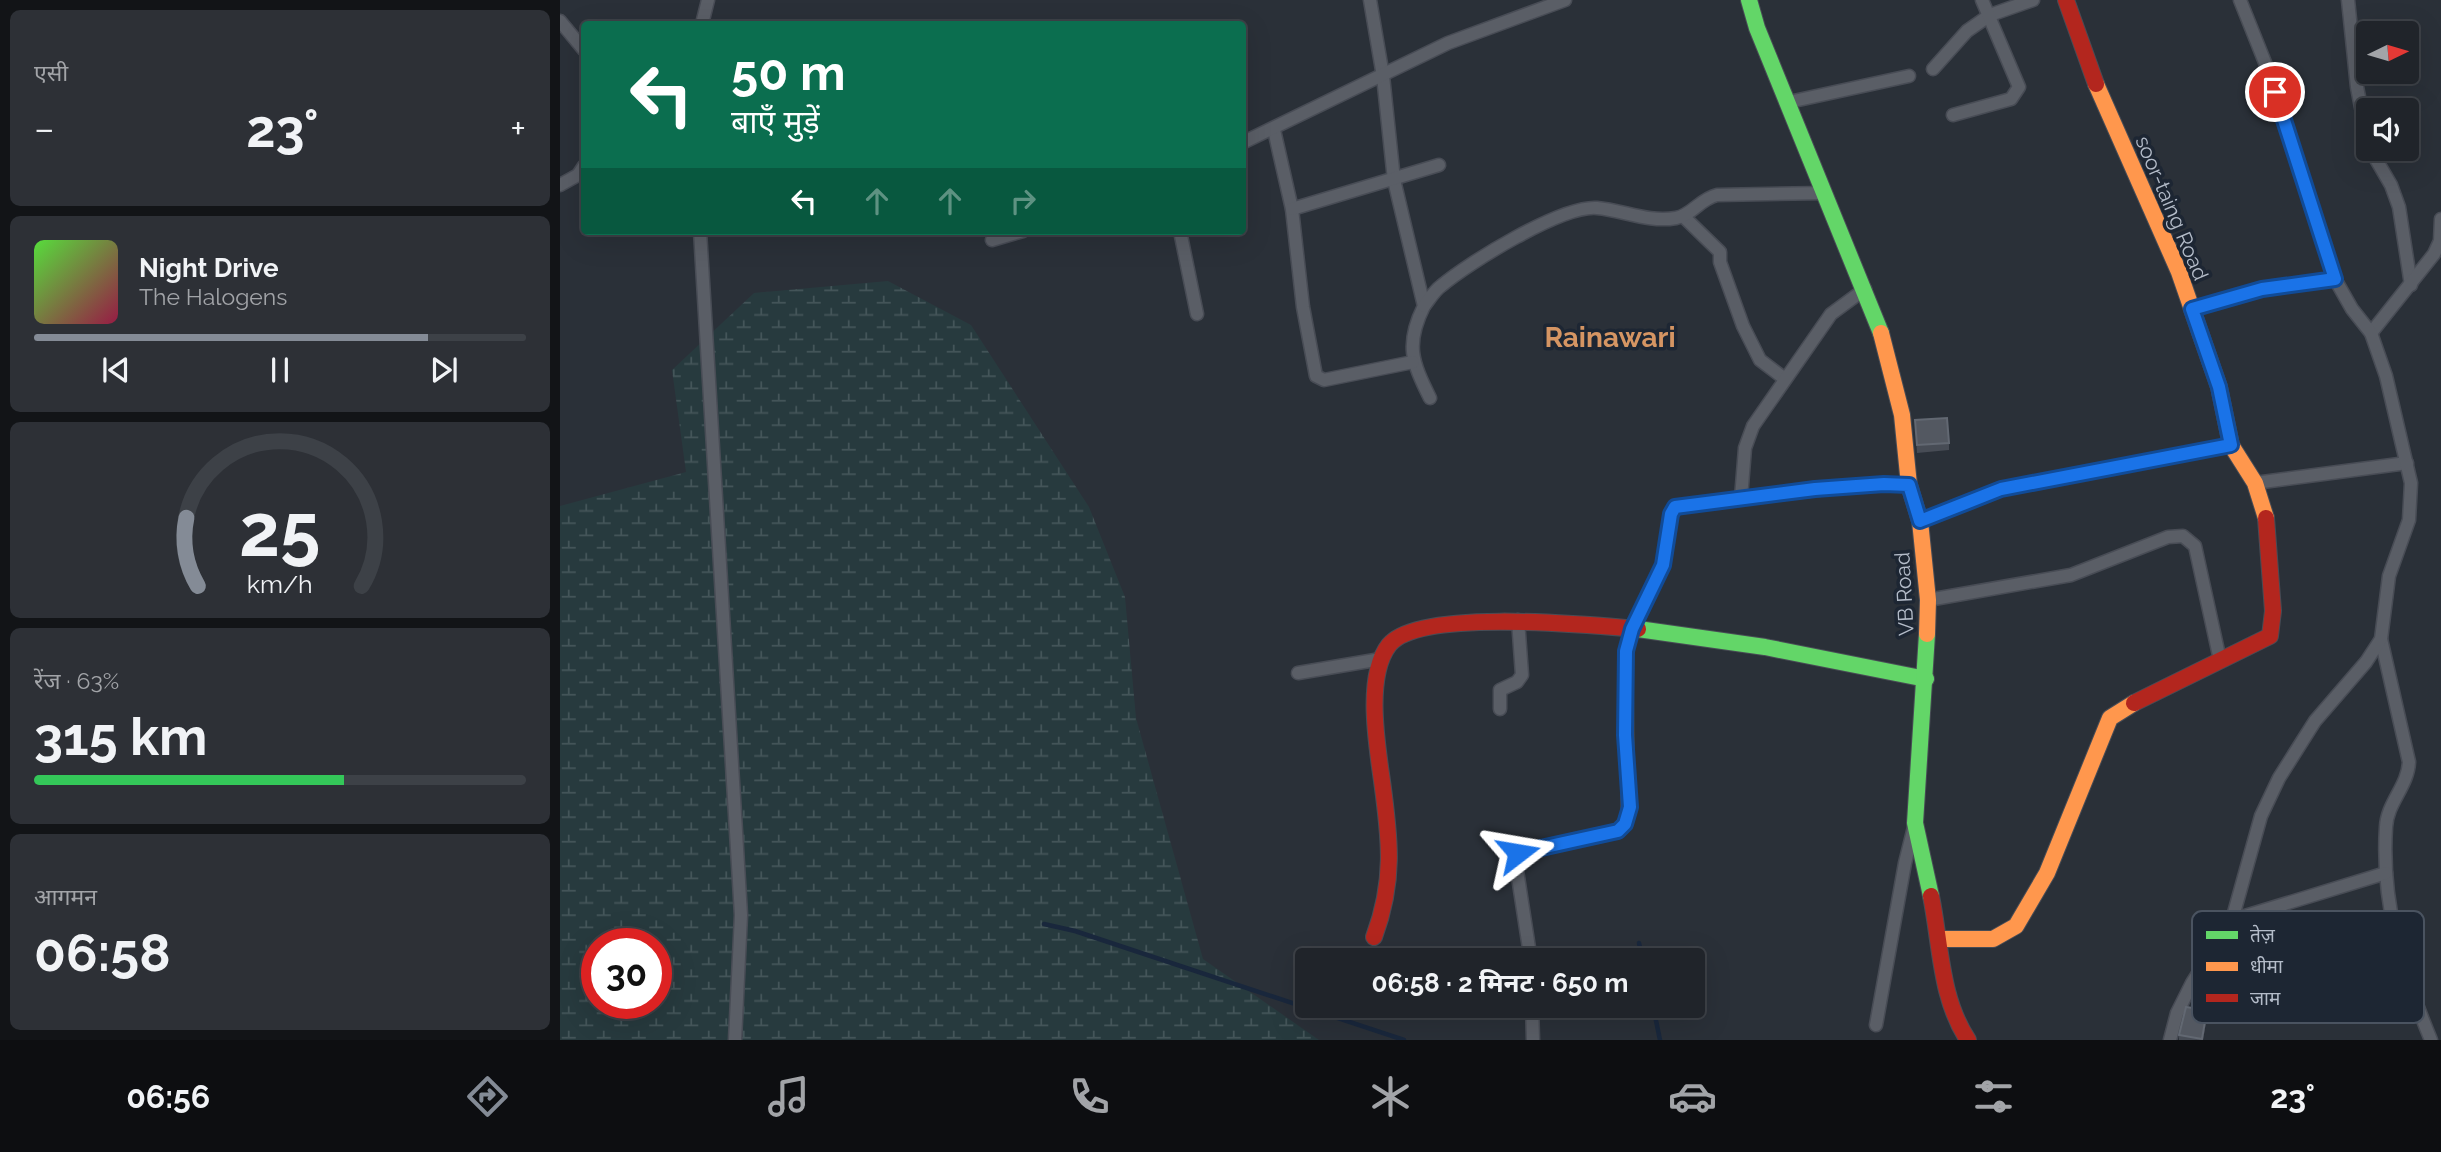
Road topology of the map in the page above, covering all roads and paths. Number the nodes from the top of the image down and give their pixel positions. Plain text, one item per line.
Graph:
1 (708, 0) edge
2 (1370, 0) edge
3 (1564, 0) edge
4 (1749, 0) edge
5 (1982, 0) edge
6 (2033, 0) edge
7 (2066, 0) edge
8 (2240, 0) edge
9 (2348, 0) edge
10 (1990, 15) junction
11 (560, 21) edge
12 (703, 21) edge
13 (581, 46) edge
14 (1933, 69) dead end
15 (1383, 76) junction
16 (1909, 76) dead end
17 (2359, 98) edge
18 (1788, 102) junction
19 (1953, 115) dead end
20 (1274, 130) junction
21 (1246, 141) edge
22 (2377, 161) edge
23 (1439, 165) dead end
24 (581, 170) edge
25 (1394, 180) junction
26 (560, 185) edge
27 (1825, 193) junction
28 (1292, 209) junction
29 (1684, 217) junction
30 (2441, 219) edge
31 (700, 235) edge
32 (1009, 235) edge
33 (1181, 235) edge
34 (992, 240) dead end
35 (2335, 279) junction
36 (2411, 285) junction
37 (1865, 289) junction
38 (1424, 306) junction
39 (2192, 309) junction
40 (1197, 314) dead end
41 (2371, 333) junction
42 (1413, 362) junction
43 (1785, 379) junction
44 (1430, 398) dead end
45 (2231, 445) junction
46 (2407, 463) junction
47 (2255, 483) junction
48 (1909, 485) junction
49 (1741, 498) junction
50 (1920, 521) junction
51 (1928, 600) junction
52 (1518, 620) junction
53 (1632, 629) junction
54 (2381, 639) junction
55 (1381, 659) junction
56 (2220, 660) junction
57 (1298, 673) dead end
58 (1926, 679) junction
59 (1500, 709) dead end
60 (1915, 823) junction
61 (2386, 873) junction
62 (2235, 911) edge
63 (2261, 911) edge
64 (2388, 911) edge
65 (1374, 937) dead end
66 (1940, 939) junction
67 (1529, 948) edge
68 (2192, 983) edge
69 (1532, 1018) edge
70 (2424, 1021) edge
71 (1876, 1025) dead end
72 (735, 1040) edge
73 (1533, 1040) edge
74 (1968, 1040) edge
75 (2170, 1040) edge
76 (2431, 1040) edge

1 - 12 street
2 - 15 street
3 - 15 street
4 - 18 street, VB Road
5 - 10 street
6 - 10 street
7 - 39 street, soor-taing Road
8 - 35 street
9 - 17 street
10 - 14 street
10 - 19 street
11 - 13 street
15 - 20 street
15 - 25 street
16 - 18 street
18 - 27 street, VB Road
20 - 21 street
20 - 28 street
22 - 36 street
23 - 25 street
24 - 26 street
25 - 28 street
25 - 38 street
27 - 29 street
27 - 37 street, VB Road
28 - 42 street
29 - 38 street
29 - 43 street
30 - 36 street
31 - 72 street
32 - 34 street
33 - 40 street
35 - 39 street
35 - 41 street
36 - 41 street
37 - 43 street
37 - 48 street, VB Road
38 - 42 street
39 - 45 street, soor-taing Road
41 - 46 street
42 - 44 street
43 - 49 street
45 - 47 street, soor-taing Road
45 - 50 street
46 - 47 street
46 - 54 street
47 - 56 street, soor-taing Road
48 - 49 street
48 - 50 street, VB Road
49 - 53 street
50 - 51 street, VB Road
51 - 56 street
51 - 58 street, VB Road
52 - 53 street
52 - 55 street
52 - 59 street
53 - 58 street
53 - 67 street
54 - 61 street
54 - 62 street
55 - 57 street
55 - 65 street
56 - 66 street
58 - 60 street, VB Road
60 - 66 street, VB Road
60 - 71 street
61 - 63 street
61 - 64 street
66 - 74 street, VB Road
68 - 75 street
69 - 73 street
70 - 76 street

